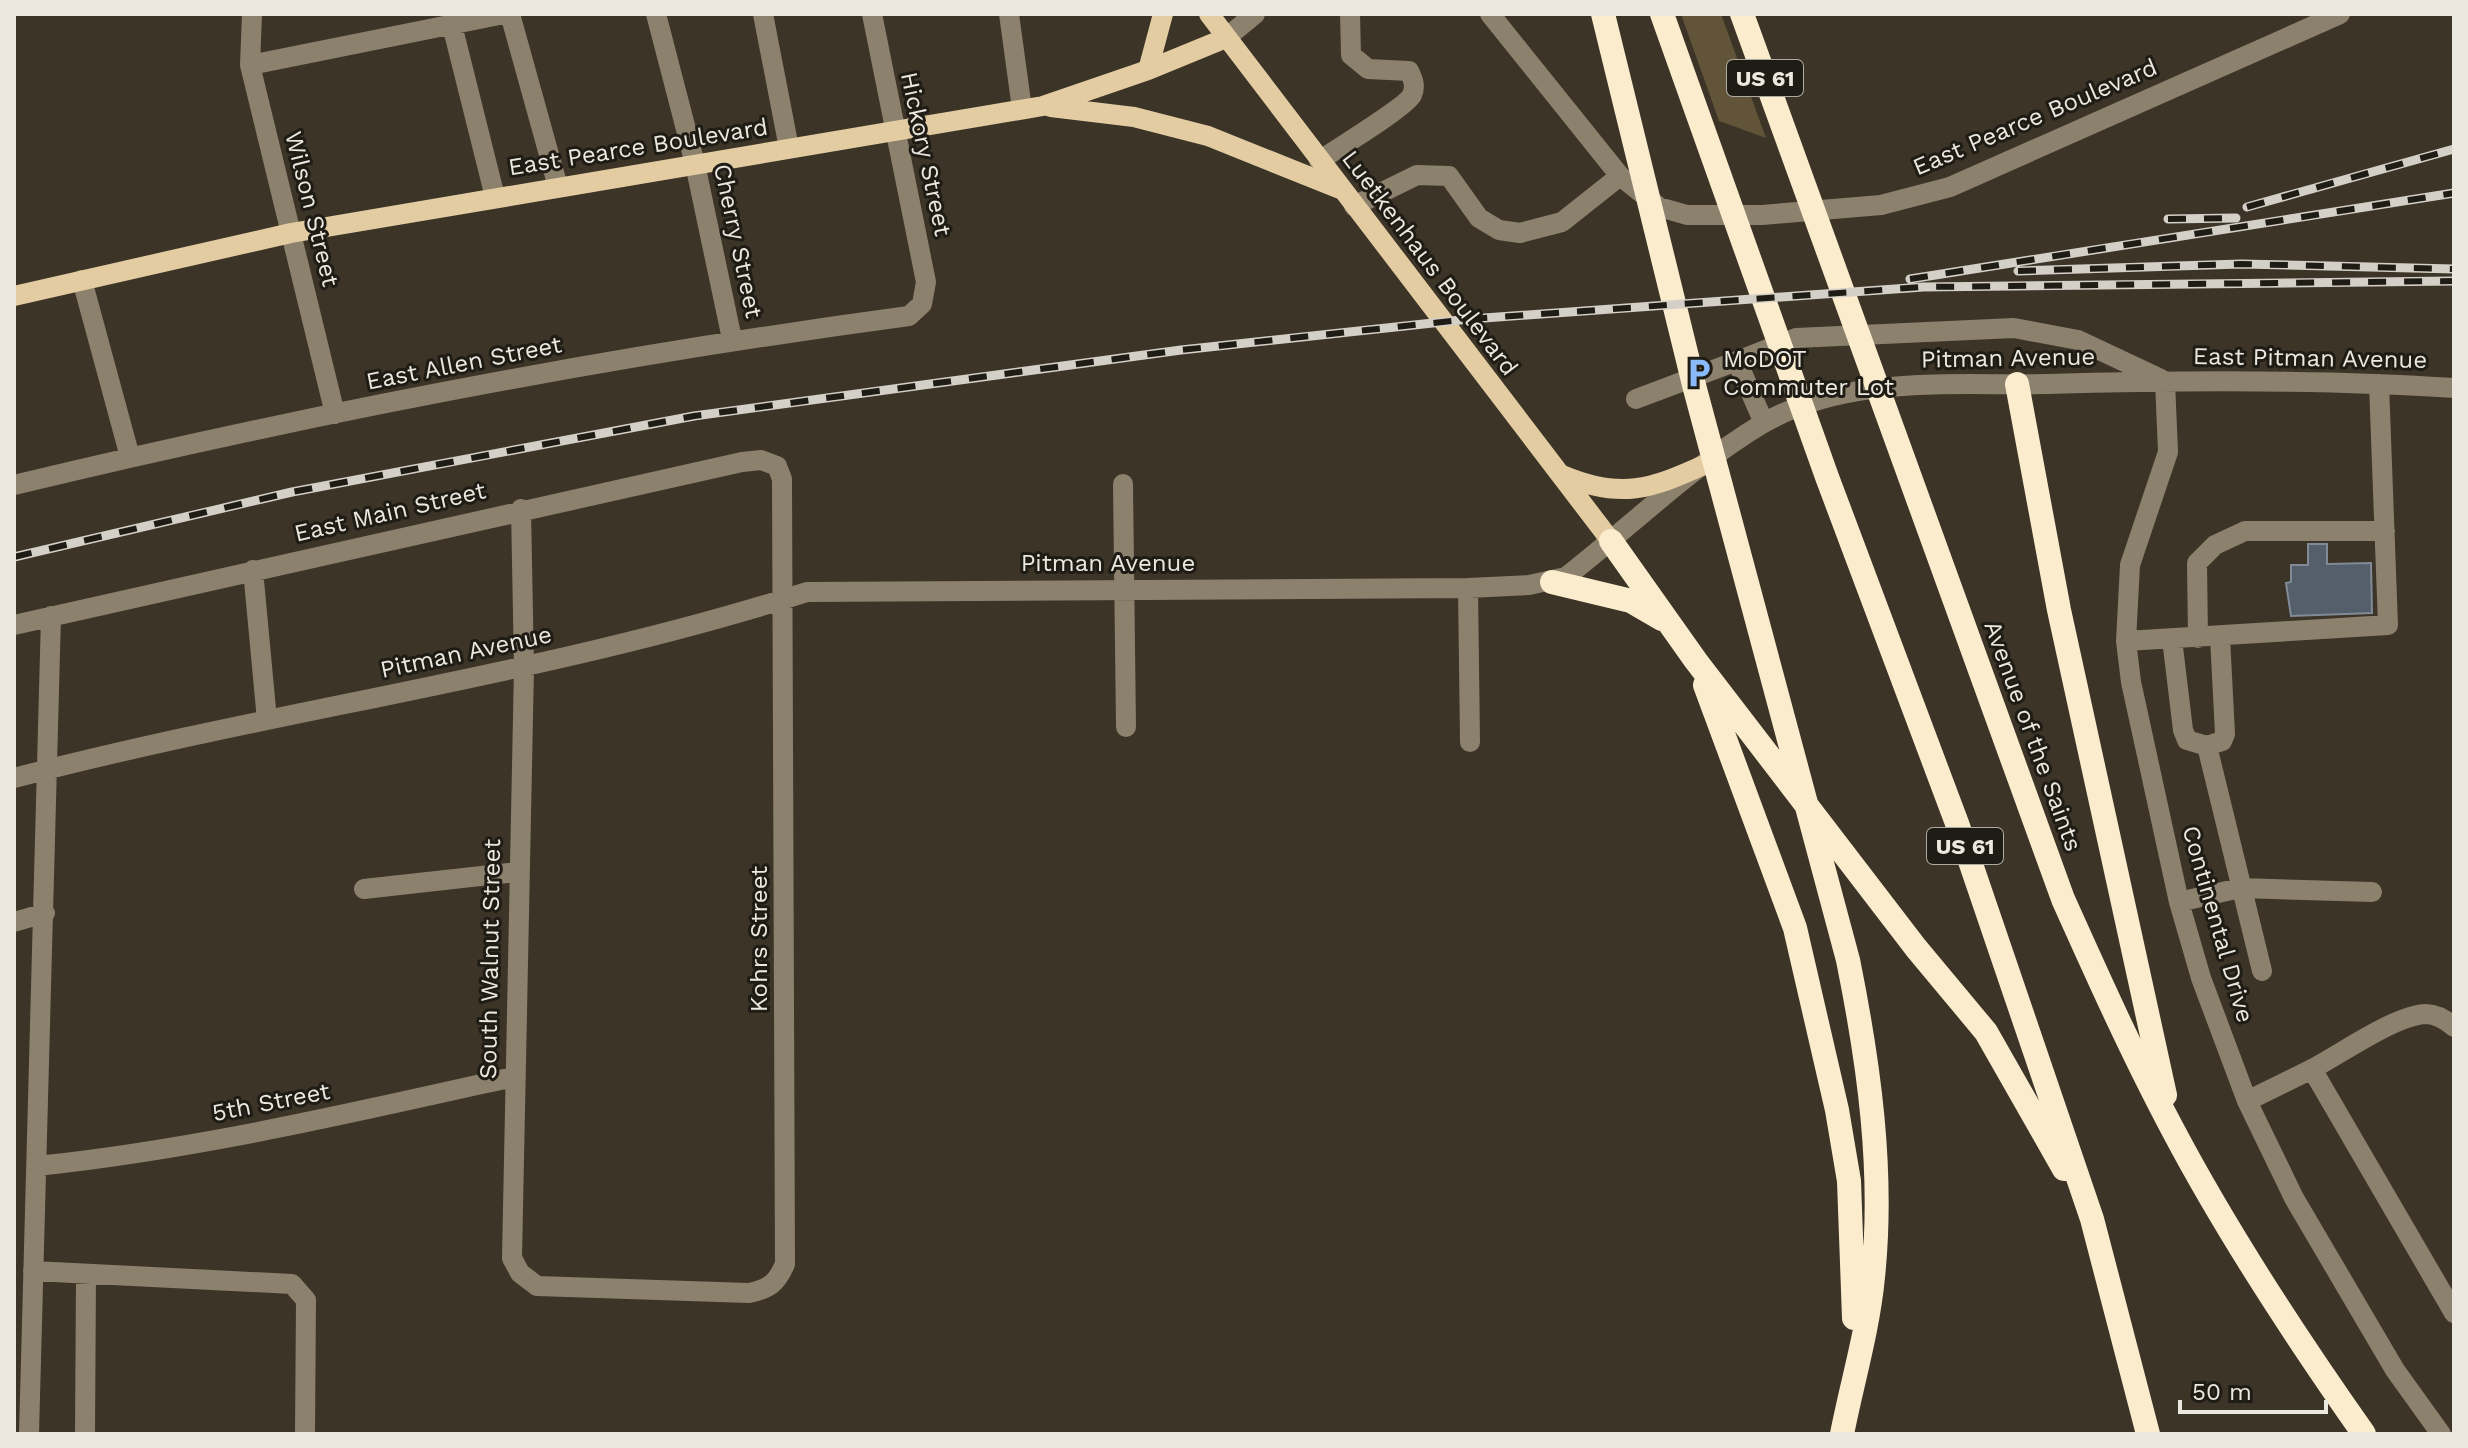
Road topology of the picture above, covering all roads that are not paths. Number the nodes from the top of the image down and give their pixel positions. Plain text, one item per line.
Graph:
1 (252, 14) edge
2 (507, 14) edge
3 (656, 14) edge
4 (763, 14) edge
5 (872, 14) edge
6 (1009, 14) edge
7 (1163, 14) edge
8 (1209, 14) edge
9 (1255, 14) edge
10 (1350, 14) edge
11 (1490, 14) edge
12 (1662, 14) edge
13 (1742, 14) edge
14 (2340, 14) edge
15 (1604, 16) edge
16 (452, 25) junction
17 (1226, 38) junction
18 (250, 65) junction
19 (1148, 70) junction
20 (1043, 106) junction
21 (1022, 109) junction
22 (893, 130) junction
23 (789, 148) junction
24 (1319, 161) junction
25 (695, 164) junction
26 (1620, 176) junction
27 (558, 187) junction
28 (1340, 189) junction
29 (495, 197) junction
30 (1354, 206) junction
31 (291, 233) junction
32 (82, 280) junction
33 (14, 296) edge
34 (922, 304) joint
35 (732, 339) junction
36 (1737, 361) junction
37 (2165, 381) junction
38 (2017, 384) junction
39 (2379, 384) junction
40 (2454, 388) edge
41 (1636, 399) dead end
42 (335, 414) junction
43 (1764, 423) junction
44 (130, 457) junction
45 (1706, 464) junction
46 (777, 466) joint
47 (1558, 473) junction
48 (1123, 484) dead end
49 (14, 485) edge
50 (521, 509) junction
51 (2385, 531) junction
52 (1611, 541) junction
53 (253, 570) junction
54 (1552, 582) junction
55 (1468, 588) junction
56 (1126, 589) junction
57 (785, 599) junction
58 (51, 616) junction
59 (1668, 622) junction
60 (14, 625) edge
61 (2220, 637) junction
62 (2198, 638) junction
63 (2172, 639) junction
64 (2126, 641) junction
65 (1696, 661) junction
66 (524, 668) junction
67 (267, 720) junction
68 (1126, 727) dead end
69 (1470, 742) dead end
70 (2207, 746) junction
71 (47, 769) junction
72 (14, 778) edge
73 (517, 872) junction
74 (2240, 888) junction
75 (364, 889) dead end
76 (2372, 892) dead end
77 (2179, 902) junction
78 (45, 913) junction
79 (14, 922) edge
80 (2262, 971) dead end
81 (2454, 1027) edge
82 (2312, 1069) junction
83 (513, 1077) junction
84 (2247, 1101) junction
85 (2172, 1129) junction
86 (37, 1166) junction
87 (2092, 1219) junction
88 (33, 1271) junction
89 (86, 1274) junction
90 (650, 1290) joint
91 (2454, 1313) edge
92 (22, 1323) edge
93 (1855, 1371) junction
94 (29, 1434) edge
95 (85, 1434) edge
96 (305, 1434) edge
97 (1842, 1434) edge
98 (2148, 1434) edge
99 (2364, 1434) edge
100 (2441, 1434) edge

1 - 18 street, Wilson Street
2 - 16 street
2 - 27 street
3 - 25 street, Cherry Street
4 - 23 street
5 - 22 street, Hickory Street
6 - 21 street
7 - 19 main road
8 - 17 main road, Luetkenhaus Boulevard
9 - 17 street, East Pearce Boulevard
10 - 24 street
11 - 26 street, East Pearce Boulevard
12 - 87 highway, US 61
13 - 85 highway, Avenue of the Saints / US 61
14 - 26 street, East Pearce Boulevard
15 - 93 highway
16 - 18 street
16 - 29 street
17 - 19 main road, East Pearce Boulevard
17 - 24 main road, Luetkenhaus Boulevard
18 - 31 street, Wilson Street
19 - 20 main road, East Pearce Boulevard
20 - 21 main road, East Pearce Boulevard
20 - 28 main road
21 - 22 main road, East Pearce Boulevard
22 - 23 main road, East Pearce Boulevard
22 - 34 street, Hickory Street
23 - 25 main road, East Pearce Boulevard
24 - 28 main road, Luetkenhaus Boulevard
25 - 27 main road, East Pearce Boulevard
25 - 35 street, Cherry Street
26 - 30 street
27 - 29 main road, East Pearce Boulevard
28 - 30 main road, Luetkenhaus Boulevard
29 - 31 main road, East Pearce Boulevard
30 - 47 main road, Luetkenhaus Boulevard
31 - 32 main road, East Pearce Boulevard
31 - 42 street, Wilson Street
32 - 33 main road, East Pearce Boulevard
32 - 44 street
34 - 35 street, East Allen Street
35 - 42 street, East Allen Street
36 - 37 street
36 - 41 street
36 - 43 street
37 - 38 street, Pitman Avenue
37 - 39 street, East Pitman Avenue
37 - 64 street, Continental Drive
38 - 43 street, Pitman Avenue
38 - 85 highway
39 - 40 street, East Pitman Avenue
39 - 51 street
42 - 44 street, East Allen Street
43 - 45 street, Pitman Avenue
44 - 49 street, East Allen Street
45 - 47 main road
45 - 52 street, Pitman Avenue
46 - 50 street, East Main Street
46 - 57 street, Kohrs Street
47 - 52 main road, Luetkenhaus Boulevard
48 - 56 street
50 - 53 street, East Main Street
50 - 66 street, South Walnut Street
51 - 61 street
51 - 62 street
52 - 54 street, Pitman Avenue
52 - 59 highway
53 - 58 street, East Main Street
53 - 67 street
54 - 55 street, Pitman Avenue
54 - 59 highway
55 - 56 street, Pitman Avenue
55 - 69 street
56 - 57 street, Pitman Avenue
56 - 68 street
57 - 66 street, Pitman Avenue
57 - 90 street, Kohrs Street
58 - 60 street, East Main Street
58 - 71 street
59 - 65 highway
61 - 62 street
61 - 70 street
62 - 63 street
63 - 64 street
63 - 70 street
64 - 77 street, Continental Drive
65 - 87 highway
65 - 93 highway
66 - 67 street, Pitman Avenue
66 - 73 street, South Walnut Street
67 - 71 street, Pitman Avenue
70 - 74 street
71 - 72 street, Pitman Avenue
71 - 78 street
73 - 75 street
73 - 83 street, South Walnut Street
74 - 76 street
74 - 77 street
74 - 80 street
77 - 84 street, Continental Drive
78 - 79 street
78 - 86 street
81 - 82 street
82 - 84 street
82 - 91 street
83 - 86 street, 5th Street
83 - 90 street, South Walnut Street
84 - 100 street, Continental Drive
85 - 99 highway, Avenue of the Saints / US 61
86 - 88 street
87 - 98 highway, US 61
88 - 89 street
88 - 92 street
89 - 95 street
89 - 96 street
92 - 94 street
93 - 97 highway

